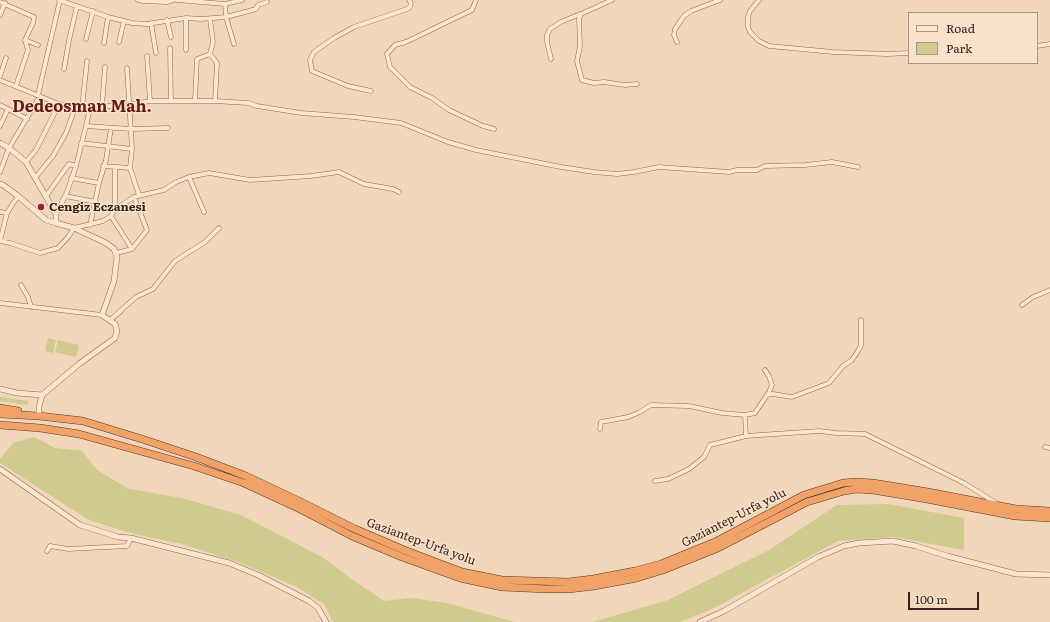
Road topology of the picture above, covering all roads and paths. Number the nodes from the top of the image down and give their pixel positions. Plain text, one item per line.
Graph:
1 (60, 0) edge
2 (138, 0) edge
3 (146, 0) edge
4 (175, 0) edge
5 (238, 0) edge
6 (409, 0) edge
7 (476, 0) edge
8 (612, 0) edge
9 (720, 0) edge
10 (759, 0) edge
11 (0, 2) edge
12 (267, 2) dead end
13 (5, 3) junction
14 (225, 4) junction
15 (77, 6) junction
16 (93, 11) junction
17 (581, 14) junction
18 (0, 15) edge
19 (108, 17) junction
20 (186, 18) junction
21 (226, 18) junction
22 (210, 19) junction
23 (168, 20) junction
24 (124, 21) junction
25 (151, 23) junction
26 (171, 38) dead end
27 (86, 39) dead end
28 (25, 40) junction
29 (119, 42) dead end
30 (677, 42) dead end
31 (104, 43) dead end
32 (234, 44) dead end
33 (1050, 44) edge
34 (38, 45) dead end
35 (1038, 46) edge
36 (170, 48) dead end
37 (186, 50) dead end
38 (156, 53) dead end
39 (908, 53) edge
40 (210, 54) junction
41 (147, 56) dead end
42 (6, 58) dead end
43 (551, 59) dead end
44 (86, 61) dead end
45 (105, 67) dead end
46 (128, 68) dead end
47 (64, 69) dead end
48 (0, 76) edge
49 (0, 80) edge
50 (637, 84) dead end
51 (16, 86) junction
52 (371, 91) dead end
53 (39, 95) junction
54 (194, 100) junction
55 (150, 101) junction
56 (171, 101) junction
57 (214, 101) junction
58 (59, 104) junction
59 (0, 105) edge
60 (129, 105) junction
61 (102, 106) junction
62 (75, 108) junction
63 (82, 108) junction
64 (90, 108) junction
65 (8, 109) junction
66 (27, 119) junction
67 (0, 126) edge
68 (86, 126) junction
69 (111, 128) junction
70 (168, 128) dead end
71 (130, 129) junction
72 (494, 129) dead end
73 (82, 143) junction
74 (0, 144) edge
75 (108, 146) junction
76 (9, 148) junction
77 (132, 148) junction
78 (26, 162) junction
79 (76, 166) junction
80 (103, 166) junction
81 (115, 167) junction
82 (858, 167) dead end
83 (130, 168) junction
84 (0, 172) edge
85 (189, 177) junction
86 (35, 178) junction
87 (71, 178) junction
88 (99, 182) junction
89 (0, 184) edge
90 (400, 192) dead end
91 (18, 196) junction
92 (46, 196) junction
93 (65, 196) junction
94 (136, 196) junction
95 (96, 202) junction
96 (115, 209) junction
97 (0, 212) edge
98 (204, 212) dead end
99 (7, 213) junction
100 (56, 214) junction
101 (111, 216) junction
102 (56, 223) junction
103 (90, 225) junction
104 (74, 228) junction
105 (219, 228) dead end
106 (0, 241) edge
107 (132, 249) junction
108 (116, 253) junction
109 (21, 285) dead end
110 (1050, 290) edge
111 (0, 303) edge
112 (1022, 305) dead end
113 (31, 307) junction
114 (121, 311) dead end
115 (102, 315) junction
116 (110, 320) junction
117 (861, 320) dead end
118 (765, 370) dead end
119 (0, 389) edge
120 (42, 395) junction
121 (767, 395) junction
122 (0, 408) edge
123 (0, 414) edge
124 (745, 415) junction
125 (39, 416) junction
126 (0, 425) edge
127 (600, 429) dead end
128 (746, 436) junction
129 (1045, 447) dead end
130 (1050, 448) edge
131 (0, 469) edge
132 (655, 481) dead end
133 (1000, 506) junction
134 (1050, 511) edge
135 (1050, 518) edge
136 (131, 538) junction
137 (47, 551) dead end
138 (1050, 575) edge
139 (326, 622) edge
140 (700, 622) edge

1 - 15 street
1 - 53 street
2 - 3 street
3 - 4 street
4 - 14 street
5 - 14 street
6 - 52 street
7 - 72 street
8 - 17 street
9 - 30 street
10 - 39 street
11 - 13 street
12 - 21 street
13 - 18 street
13 - 28 street
14 - 21 street
15 - 16 street
15 - 47 street
16 - 19 street
16 - 27 street
17 - 43 street
17 - 50 street
19 - 24 street
19 - 31 street
20 - 22 street
20 - 23 street
20 - 37 street
21 - 22 street
21 - 32 street
22 - 40 street
23 - 25 street
23 - 26 street
24 - 25 street
24 - 29 street
25 - 38 street
28 - 34 street
28 - 51 street
33 - 35 street
36 - 56 street
40 - 54 street
40 - 57 street
41 - 55 street
42 - 48 street
44 - 63 street
45 - 61 street
46 - 60 street
49 - 51 street
51 - 53 street
53 - 58 street
53 - 66 street
54 - 56 street
54 - 57 street
55 - 56 street
55 - 60 street
57 - 82 street
58 - 62 street
58 - 78 street
59 - 65 street
60 - 61 street
60 - 71 street
61 - 64 street
62 - 63 street
62 - 86 street
63 - 64 street
64 - 68 street
65 - 66 street
65 - 67 street
66 - 76 street
68 - 69 street
68 - 73 street
69 - 71 street
69 - 75 street
70 - 71 street
71 - 77 street
73 - 75 street
73 - 79 street
74 - 76 street
75 - 77 street
75 - 80 street
76 - 78 street
76 - 84 street
77 - 83 street
78 - 86 street
79 - 87 street
79 - 92 street
80 - 81 street
80 - 88 street
81 - 83 street
81 - 96 street
83 - 94 street
85 - 90 street
85 - 94 street
85 - 98 street
86 - 92 street
87 - 88 street
87 - 93 street
88 - 95 street
89 - 91 street
91 - 99 street
91 - 102 street
92 - 100 street
93 - 95 street
93 - 100 street
94 - 96 street
94 - 107 street
95 - 103 street
96 - 101 street
97 - 99 street
99 - 106 street
100 - 102 street
101 - 103 street
101 - 107 street
102 - 104 street
103 - 104 street
104 - 106 street
104 - 108 street
105 - 116 street
107 - 108 street
108 - 115 street
109 - 113 street
110 - 112 street
111 - 113 street
113 - 115 street
114 - 116 street
115 - 116 street
116 - 120 street
117 - 121 street
118 - 121 street
119 - 120 street
120 - 125 street
121 - 124 street
122 - 125 highway
123 - 125 highway, Gaziantep-Urfa yolu
124 - 127 street
124 - 128 street
125 - 133 highway, Gaziantep-Urfa yolu
126 - 135 highway, Gaziantep-Urfa yolu
128 - 132 street
128 - 133 street
129 - 130 street
131 - 136 street
133 - 134 highway, Gaziantep-Urfa yolu
136 - 137 street
136 - 139 street
138 - 140 street

